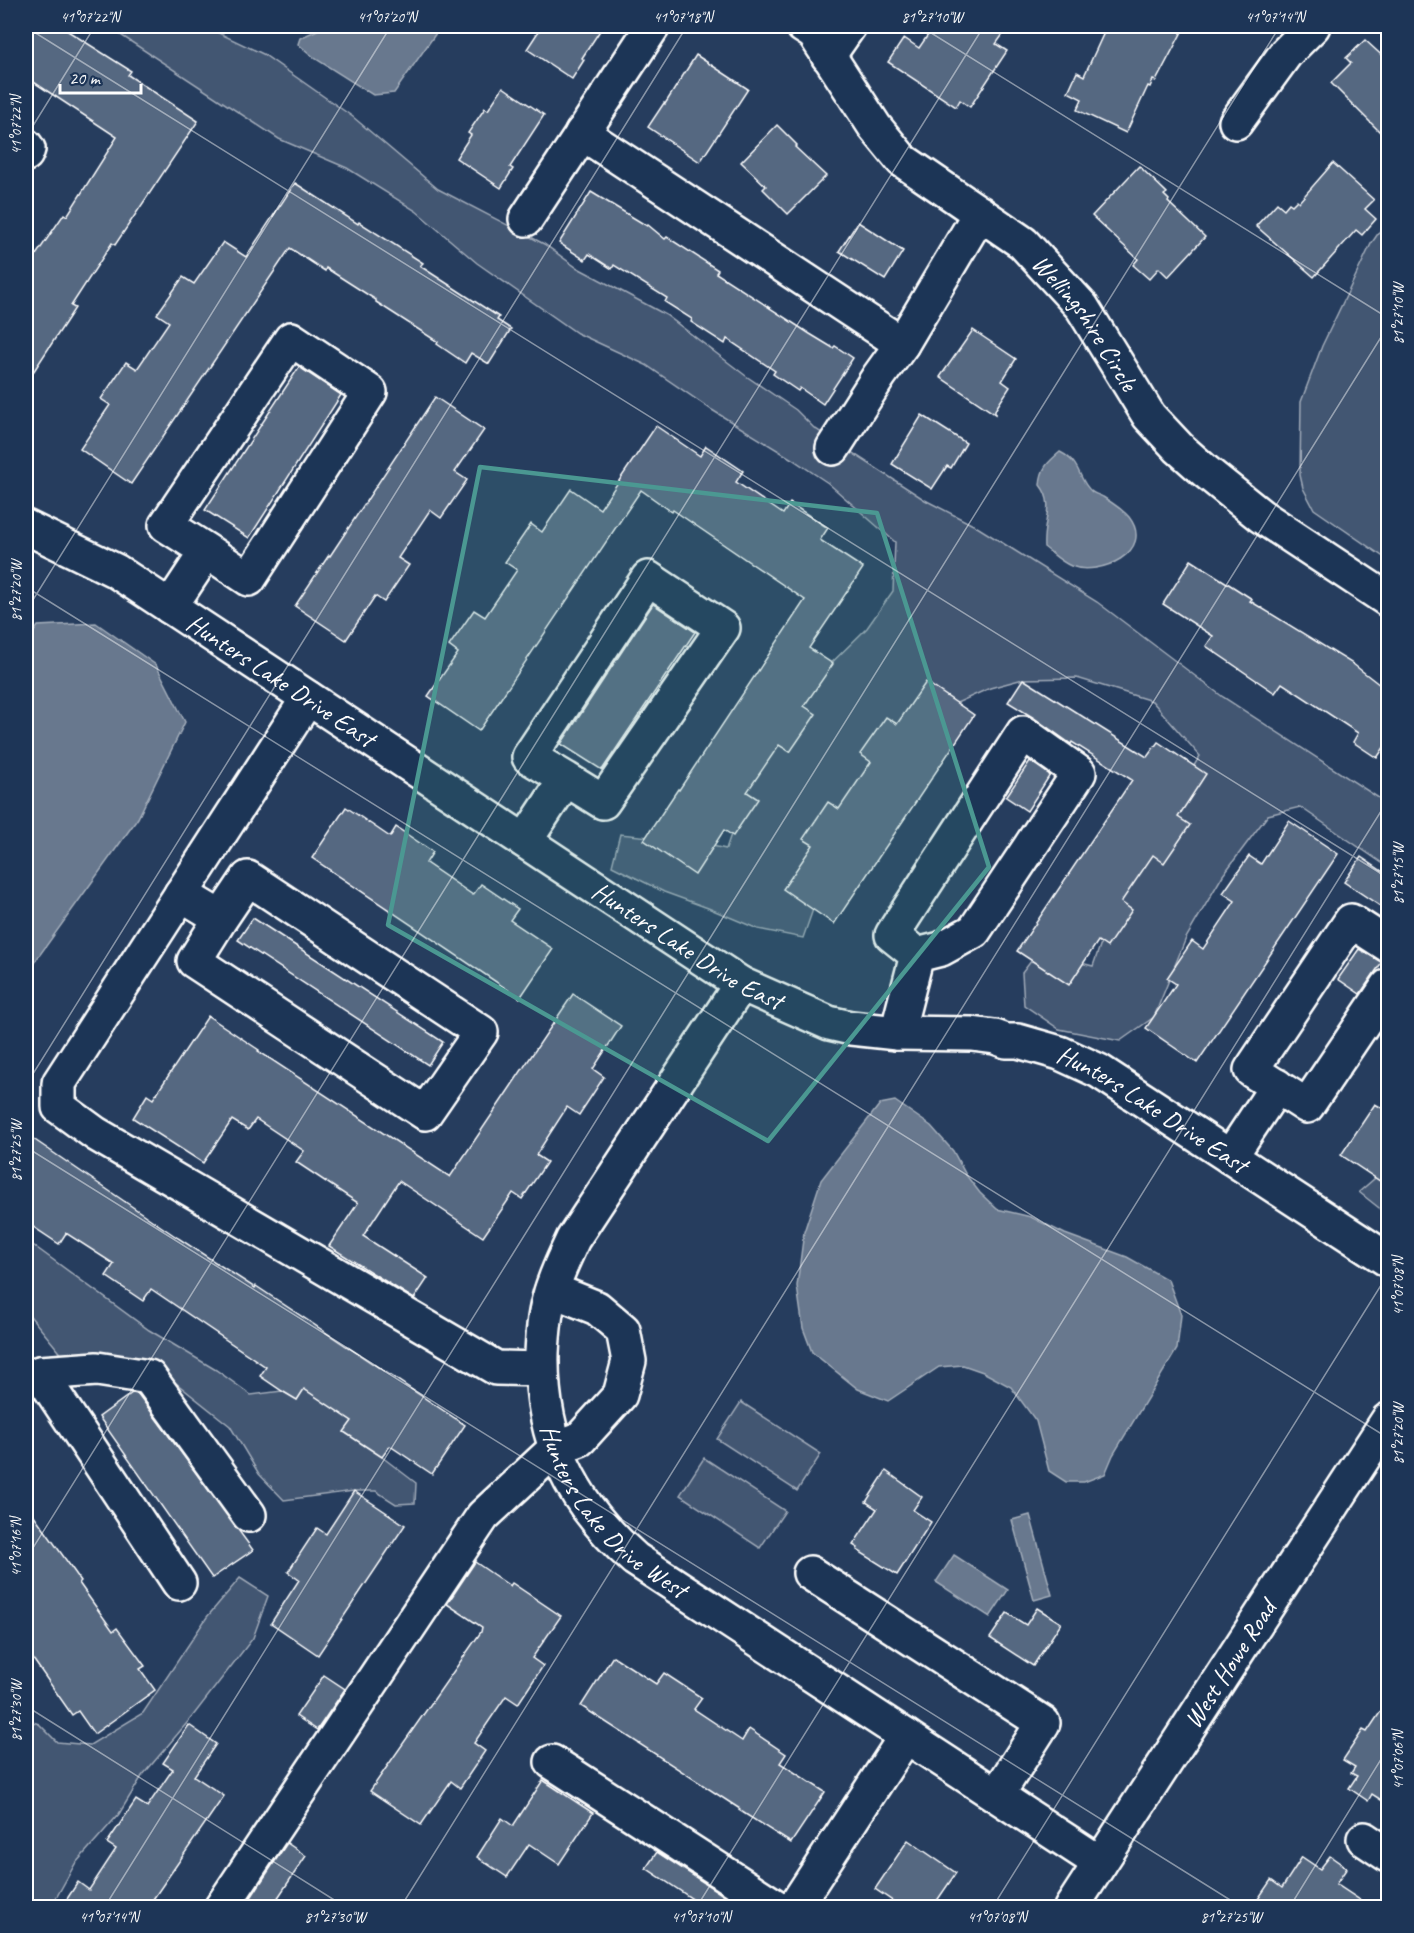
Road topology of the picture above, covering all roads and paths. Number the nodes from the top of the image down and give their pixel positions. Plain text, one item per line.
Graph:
1 (653, 26) edge
2 (803, 26) edge
3 (849, 26) edge
4 (1313, 26) edge
5 (828, 56) junction
6 (1236, 123) dead end
7 (582, 134) junction
8 (26, 146) edge
9 (26, 154) edge
10 (980, 213) junction
11 (526, 219) dead end
12 (902, 344) junction
13 (833, 448) dead end
14 (26, 527) edge
15 (207, 551) junction
16 (1389, 600) edge
17 (170, 607) junction
18 (308, 698) junction
19 (566, 779) junction
20 (525, 841) junction
21 (181, 894) junction
22 (221, 918) junction
23 (1389, 945) edge
24 (917, 955) junction
25 (741, 984) junction
26 (1389, 986) edge
27 (897, 1033) junction
28 (1277, 1086) junction
29 (1230, 1157) junction
30 (1389, 1260) edge
31 (552, 1290) junction
32 (541, 1369) junction
33 (33, 1377) edge
34 (1389, 1420) edge
35 (556, 1448) junction
36 (249, 1515) dead end
37 (810, 1573) dead end
38 (179, 1583) dead end
39 (906, 1736) junction
40 (552, 1762) dead end
41 (998, 1795) junction
42 (1101, 1863) junction
43 (220, 1908) edge
44 (778, 1908) edge
45 (794, 1908) edge
46 (1071, 1908) edge

1 - 7 street
2 - 5 street, Wellingshire Circle
3 - 5 street
4 - 6 street
5 - 10 street, Wellingshire Circle
7 - 11 street
7 - 12 street
8 - 9 street
10 - 12 street
10 - 16 street, Wellingshire Circle
12 - 13 street
14 - 17 street, Hunters Lake Drive East
15 - 15 street
15 - 17 street
17 - 18 street, Hunters Lake Drive East
18 - 20 street, Hunters Lake Drive East
18 - 21 street
19 - 19 street
19 - 20 street
20 - 25 street, Hunters Lake Drive East
21 - 22 street
21 - 32 street
22 - 22 street
23 - 28 street
24 - 24 street
24 - 27 street
25 - 27 street, Hunters Lake Drive East
25 - 31 street, Hunters Lake Drive West
26 - 28 street
27 - 29 street, Hunters Lake Drive East
28 - 29 street
29 - 30 street, Hunters Lake Drive East
31 - 32 street, Hunters Lake Drive West
31 - 35 street
32 - 35 street, Hunters Lake Drive West
33 - 36 street
33 - 38 street
34 - 42 street, West Howe Road
35 - 39 street, Hunters Lake Drive West
35 - 43 street
37 - 41 street
39 - 41 street, Hunters Lake Drive West
39 - 45 street
40 - 44 street
41 - 42 street, Hunters Lake Drive West
42 - 46 street, West Howe Road

